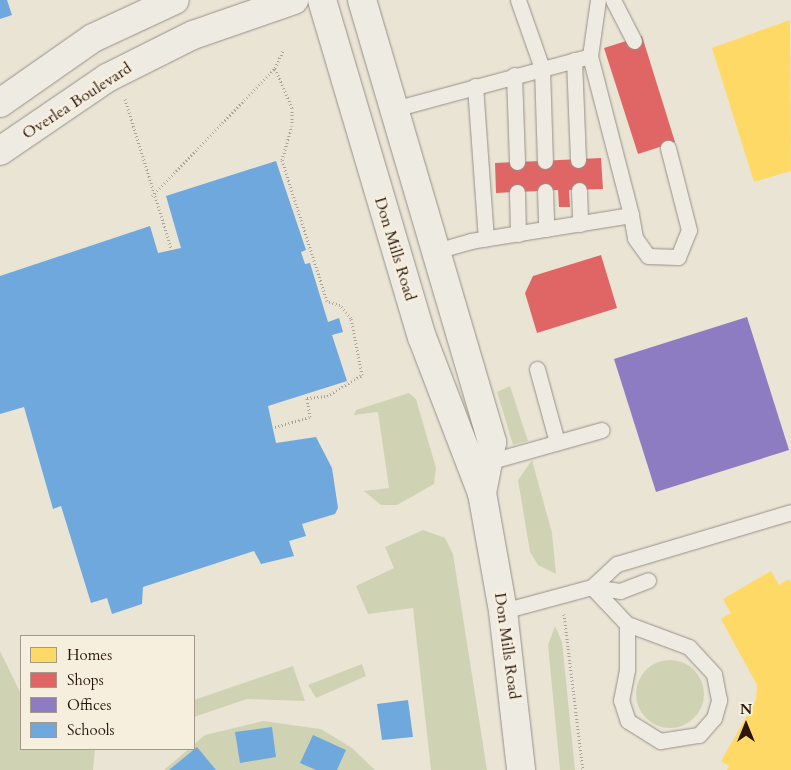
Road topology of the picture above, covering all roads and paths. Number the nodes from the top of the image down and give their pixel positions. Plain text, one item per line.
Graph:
1 (176, 0) edge
2 (294, 0) edge
3 (322, 0) edge
4 (362, 0) edge
5 (518, 0) edge
6 (598, 0) edge
7 (613, 0) edge
8 (634, 41) dead end
9 (283, 51) dead end
10 (590, 56) junction
11 (574, 60) junction
12 (275, 68) junction
13 (542, 68) junction
14 (514, 75) junction
15 (475, 86) junction
16 (124, 99) dead end
17 (0, 103) edge
18 (394, 109) junction
19 (668, 148) dead end
20 (0, 151) edge
21 (578, 160) dead end
22 (545, 161) dead end
23 (517, 162) dead end
24 (579, 190) dead end
25 (545, 191) dead end
26 (517, 192) dead end
27 (152, 196) junction
28 (631, 216) junction
29 (580, 224) junction
30 (546, 229) junction
31 (518, 234) junction
32 (486, 239) junction
33 (172, 251) dead end
34 (437, 251) junction
35 (537, 369) dead end
36 (275, 428) dead end
37 (602, 430) dead end
38 (557, 442) junction
39 (488, 462) junction
40 (482, 494) junction
41 (791, 512) edge
42 (648, 580) dead end
43 (592, 587) junction
44 (562, 596) junction
45 (503, 610) junction
46 (627, 624) junction
47 (521, 770) edge
48 (583, 770) edge

1 - 17 main road
2 - 20 main road, Overlea Boulevard
3 - 40 main road, Don Mills Road
4 - 18 main road, Don Mills Road
5 - 13 lane
6 - 10 lane
7 - 8 lane
9 - 12 path
10 - 11 lane
10 - 28 lane
11 - 13 lane
11 - 21 lane
12 - 27 path
12 - 36 path
13 - 14 lane
13 - 22 lane
14 - 15 lane
14 - 23 lane
15 - 18 lane
15 - 32 lane
16 - 27 path
18 - 34 main road, Don Mills Road
19 - 28 lane
24 - 29 lane
25 - 30 lane
26 - 31 lane
27 - 33 path
28 - 29 lane
29 - 30 lane
30 - 31 lane
31 - 32 lane
32 - 34 lane
34 - 39 main road, Don Mills Road
35 - 38 lane
37 - 38 lane
38 - 39 lane
39 - 40 main road, Don Mills Road
40 - 45 main road, Don Mills Road
41 - 43 lane
42 - 43 lane
43 - 44 lane
43 - 46 lane
44 - 45 lane
44 - 48 path
45 - 47 main road, Don Mills Road
46 - 46 lane

